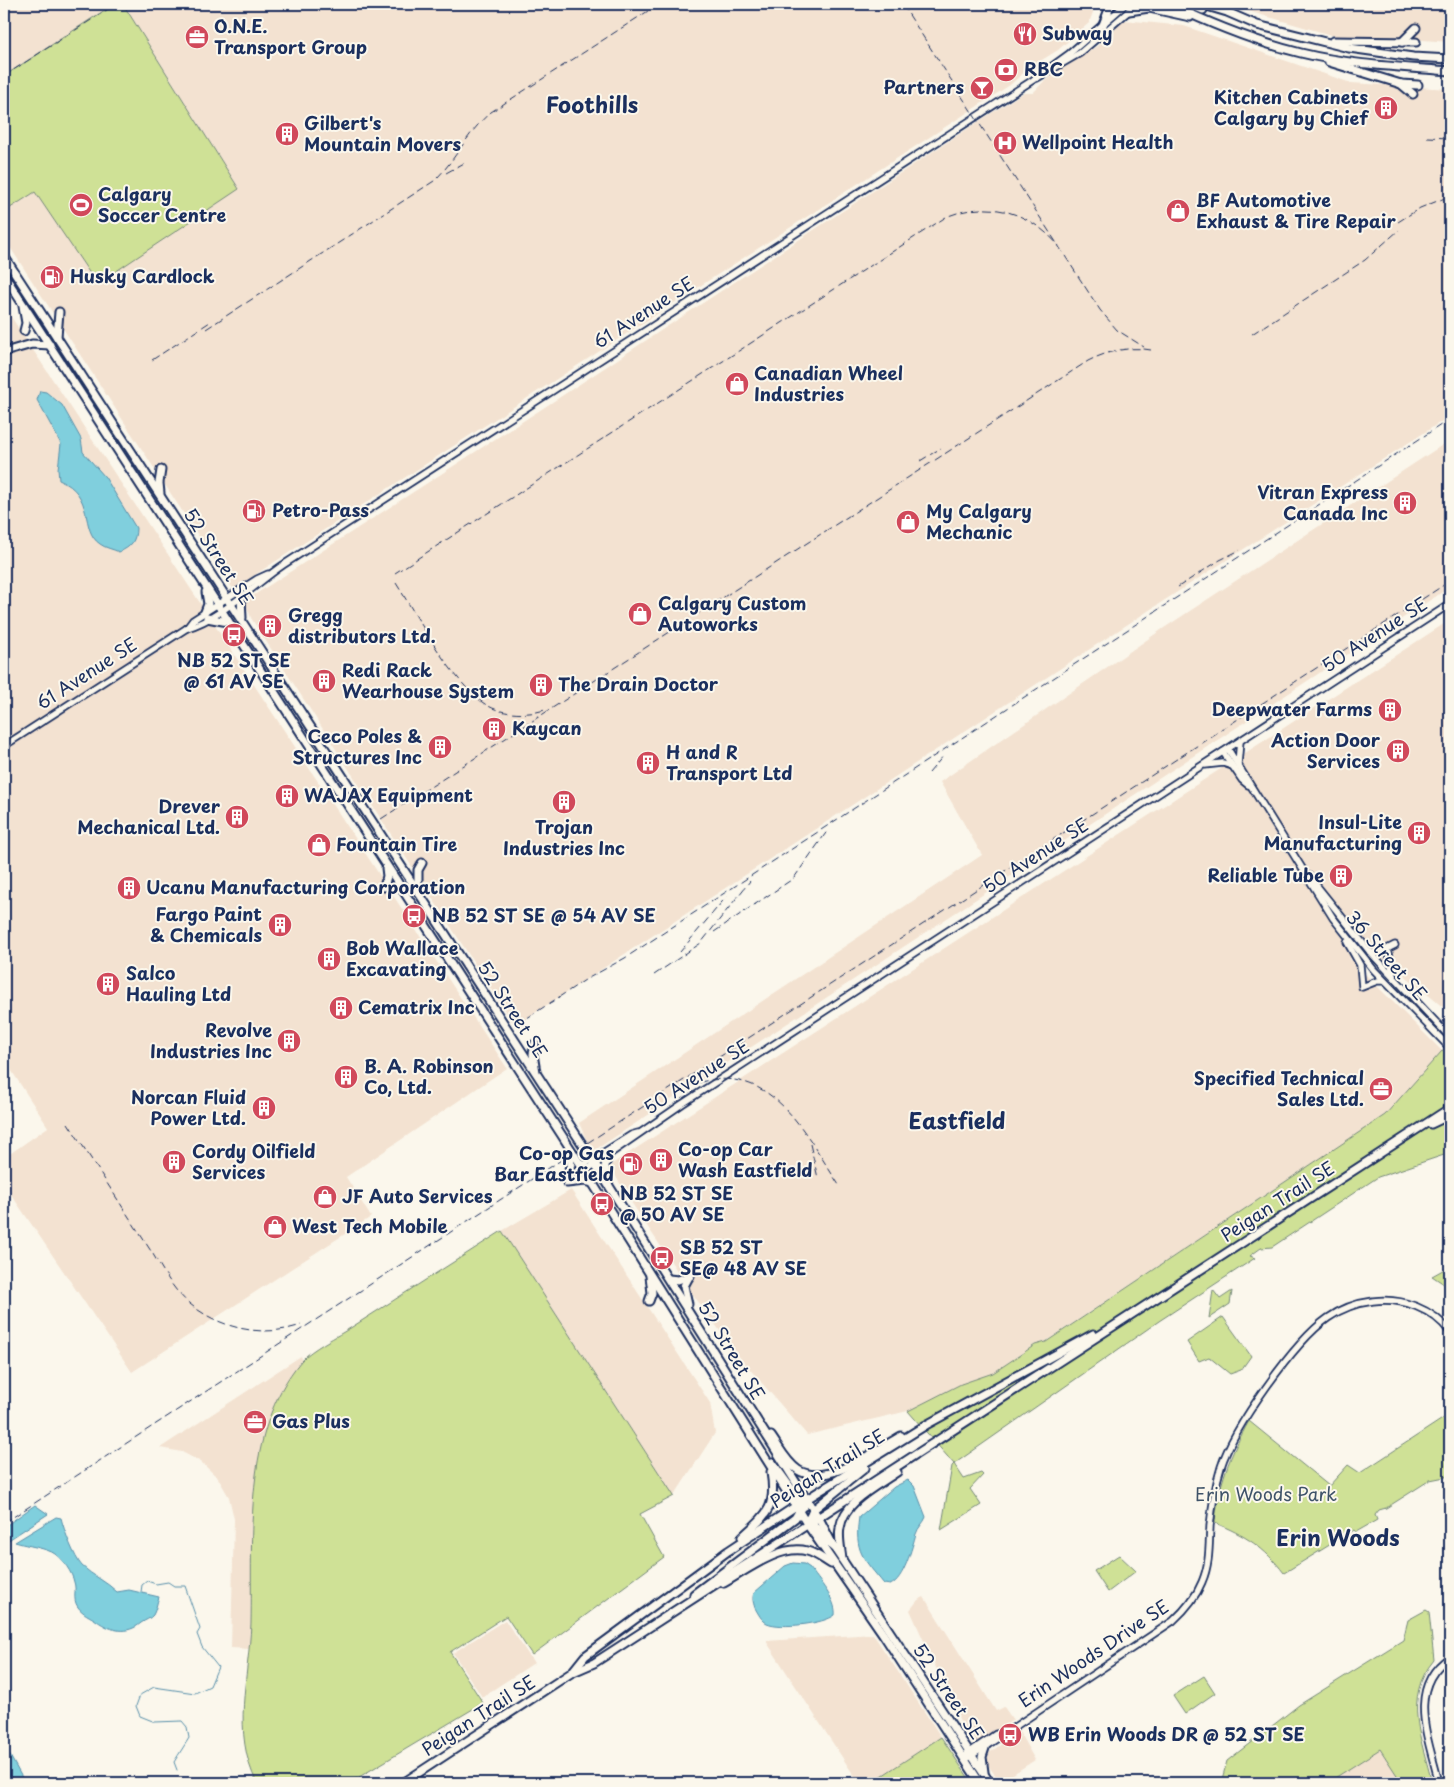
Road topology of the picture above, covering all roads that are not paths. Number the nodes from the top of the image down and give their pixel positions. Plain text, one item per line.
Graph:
1 (1111, 4) edge
2 (1137, 4) edge
3 (1168, 4) edge
4 (1188, 4) edge
5 (1200, 4) edge
6 (1213, 6) edge
7 (1127, 7) edge
8 (1209, 23) junction
9 (1103, 25) junction
10 (1416, 28) dead end
11 (1320, 41) junction
12 (1401, 42) junction
13 (1416, 42) dead end
14 (1302, 54) junction
15 (1450, 59) edge
16 (1450, 71) edge
17 (1032, 80) junction
18 (1401, 84) junction
19 (1418, 85) dead end
20 (1413, 94) dead end
21 (4, 256) edge
22 (4, 275) edge
23 (23, 303) junction
24 (59, 312) dead end
25 (24, 331) dead end
26 (57, 337) junction
27 (50, 345) junction
28 (8, 351) dead end
29 (161, 470) dead end
30 (161, 496) junction
31 (272, 573) junction
32 (204, 586) junction
33 (241, 597) junction
34 (228, 601) junction
35 (1450, 604) edge
36 (218, 607) junction
37 (206, 615) junction
38 (242, 621) junction
39 (228, 622) junction
40 (1240, 741) junction
41 (4, 746) edge
42 (1225, 750) junction
43 (1203, 765) junction
44 (1235, 766) junction
45 (1291, 852) junction
46 (422, 863) dead end
47 (385, 865) junction
48 (384, 887) dead end
49 (419, 894) junction
50 (1342, 930) junction
51 (1395, 945) dead end
52 (1370, 952) junction
53 (1389, 953) dead end
54 (1395, 979) junction
55 (1384, 981) junction
56 (1450, 1037) edge
57 (535, 1044) dead end
58 (1450, 1048) edge
59 (537, 1075) junction
60 (1450, 1108) edge
61 (1450, 1115) edge
62 (1421, 1128) junction
63 (638, 1133) junction
64 (568, 1146) junction
65 (608, 1156) junction
66 (594, 1162) junction
67 (583, 1168) junction
68 (593, 1184) junction
69 (610, 1186) junction
70 (647, 1268) junction
71 (669, 1278) junction
72 (649, 1301) dead end
73 (690, 1311) junction
74 (1121, 1321) junction
75 (1450, 1332) edge
76 (750, 1410) junction
77 (926, 1424) junction
78 (936, 1442) junction
79 (763, 1455) junction
80 (872, 1460) junction
81 (770, 1467) junction
82 (801, 1506) junction
83 (811, 1517) junction
84 (728, 1550) junction
85 (842, 1560) junction
86 (834, 1566) junction
87 (703, 1592) junction
88 (687, 1601) junction
89 (1450, 1657) edge
90 (571, 1673) junction
91 (1002, 1734) junction
92 (985, 1748) junction
93 (968, 1756) junction
94 (984, 1775) junction
95 (403, 1783) edge
96 (980, 1783) edge
97 (990, 1783) edge
98 (1440, 1783) edge

1 - 9 main road
2 - 7 street, 61 Avenue SE
3 - 8 main road
4 - 6 main road
5 - 6 main road
6 - 11 main road
7 - 8 main road
7 - 9 street, 61 Avenue SE
7 - 17 street, 61 Avenue SE
8 - 14 main road
9 - 17 street, 61 Avenue SE
10 - 12 main road
11 - 12 main road
11 - 15 main road
12 - 13 main road
14 - 16 main road
14 - 18 main road
17 - 31 street, 61 Avenue SE
18 - 19 main road
18 - 20 main road
21 - 26 main road, 52 Street SE
22 - 23 main road, 52 Street SE
23 - 25 main road
23 - 27 main road, 52 Street SE
24 - 26 main road
26 - 30 main road, 52 Street SE
27 - 28 main road
27 - 32 main road, 52 Street SE
29 - 30 main road
30 - 34 main road, 52 Street SE
31 - 33 street, 61 Avenue SE
31 - 34 street, 61 Avenue SE
32 - 36 main road, 52 Street SE
32 - 37 main road
33 - 34 street, 61 Avenue SE
33 - 38 main road
34 - 36 street, 61 Avenue SE
34 - 38 main road, 52 Street SE
35 - 40 street, 50 Avenue SE
36 - 37 street, 61 Avenue SE
36 - 39 main road, 52 Street SE
37 - 39 main road
37 - 41 street, 61 Avenue SE
38 - 49 main road, 52 Street SE
39 - 47 main road, 52 Street SE
40 - 42 street, 50 Avenue SE
40 - 44 street
42 - 43 street, 50 Avenue SE
42 - 44 street, 36 Street SE
43 - 44 street
43 - 63 street, 50 Avenue SE
44 - 45 street, 36 Street SE
45 - 50 street, 36 Street SE
45 - 52 street, 36 Street SE
46 - 49 main road
47 - 48 main road
47 - 64 main road, 52 Street SE
49 - 59 main road, 52 Street SE
50 - 55 street, 36 Street SE
50 - 55 street
51 - 52 street
52 - 54 street, 36 Street SE
53 - 54 street
54 - 56 street, 36 Street SE
55 - 58 street, 36 Street SE
57 - 59 main road
59 - 66 main road, 52 Street SE
60 - 62 main road, Peigan Trail SE
61 - 62 main road
62 - 74 main road, Peigan Trail SE
63 - 65 street, 50 Avenue SE
63 - 66 street, 50 Avenue SE
64 - 67 main road, 52 Street SE
64 - 68 main road
65 - 66 street, 50 Avenue SE
65 - 69 main road
66 - 67 street, 50 Avenue SE
66 - 69 main road, 52 Street SE
67 - 68 main road, 52 Street SE
68 - 70 main road, 52 Street SE
69 - 71 main road, 52 Street SE
70 - 72 main road
70 - 79 main road, 52 Street SE
71 - 73 main road, 52 Street SE
71 - 73 main road
73 - 76 main road, 52 Street SE
74 - 77 main road, Peigan Trail SE
74 - 78 main road, Peigan Trail SE
75 - 91 street, Erin Woods Drive SE
76 - 77 main road
76 - 82 main road, 52 Street SE
77 - 80 main road, Peigan Trail SE
78 - 83 main road, Peigan Trail SE
78 - 85 main road
79 - 81 main road, 52 Street SE
79 - 82 main road
80 - 82 main road, Peigan Trail SE
80 - 83 main road
81 - 82 main road, 52 Street SE
81 - 84 main road
82 - 83 main road, 52 Street SE
82 - 83 main road, 52 Street SE
82 - 84 main road, Peigan Trail SE
82 - 88 main road
83 - 85 main road, 52 Street SE
83 - 86 main road, 52 Street SE
83 - 87 main road, Peigan Trail SE
84 - 90 main road, Peigan Trail SE
85 - 93 main road, 52 Street SE
86 - 87 main road
86 - 93 main road, 52 Street SE
87 - 88 main road, Peigan Trail SE
88 - 90 main road, Peigan Trail SE
89 - 98 street
90 - 95 main road, Peigan Trail SE
91 - 92 street, Erin Woods Drive SE
91 - 93 street, Erin Woods Drive SE
92 - 93 street, Erin Woods Drive SE
92 - 94 main road
93 - 94 main road, 52 Street SE
93 - 96 main road, 52 Street SE
94 - 97 main road, 52 Street SE

